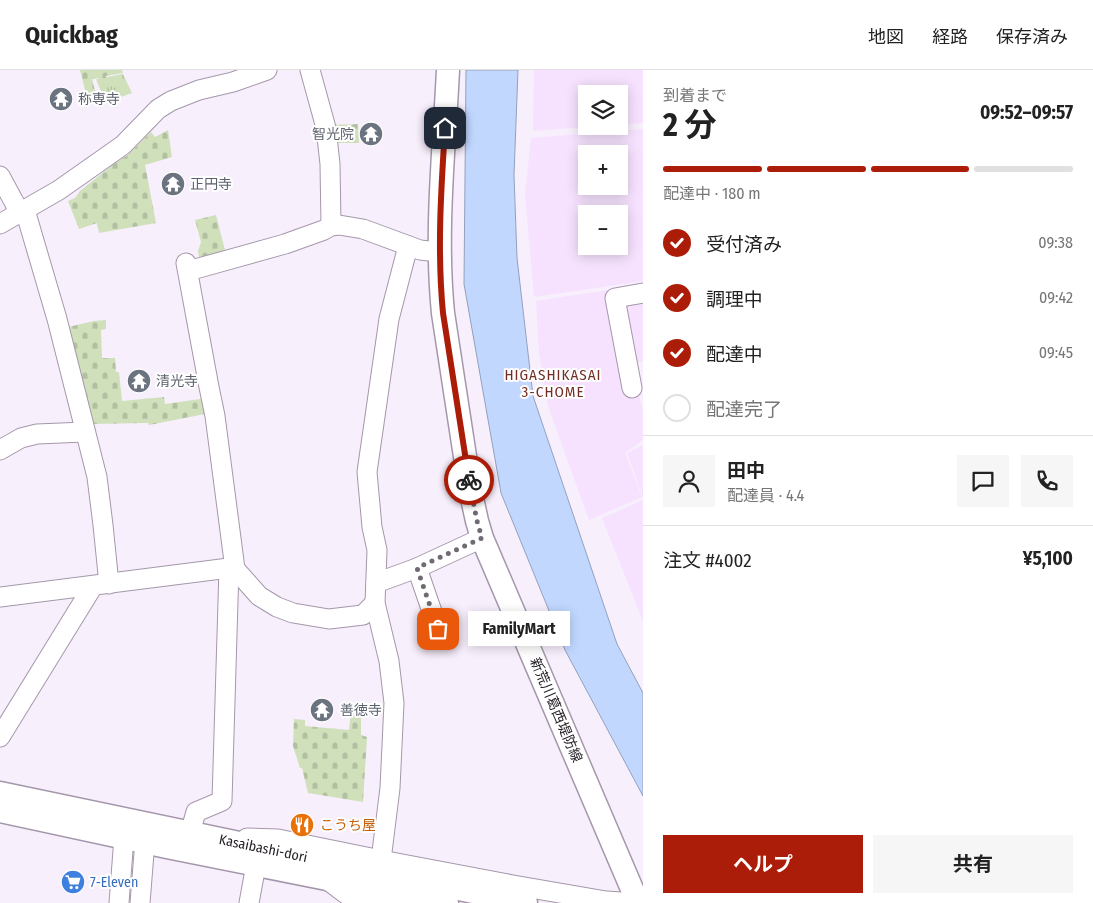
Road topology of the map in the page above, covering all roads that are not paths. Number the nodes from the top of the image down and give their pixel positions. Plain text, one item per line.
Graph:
1 (266, 70) edge
2 (310, 70) edge
3 (448, 70) edge
4 (0, 176) edge
5 (23, 212) junction
6 (0, 224) edge
7 (331, 226) junction
8 (408, 246) junction
9 (439, 252) junction
10 (643, 293) edge
11 (632, 388) dead end
12 (85, 432) junction
13 (0, 450) edge
14 (482, 538) junction
15 (232, 568) junction
16 (417, 568) junction
17 (376, 583) junction
18 (101, 585) junction
19 (0, 598) edge
20 (375, 604) junction
21 (438, 629) dead end
22 (0, 737) edge
23 (0, 793) edge
24 (0, 811) edge
25 (135, 831) junction
26 (190, 833) junction
27 (216, 838) junction
28 (381, 860) junction
29 (256, 866) junction
30 (397, 892) edge
31 (119, 903) edge
32 (140, 903) edge
33 (249, 903) edge
34 (447, 903) edge
35 (526, 903) edge
36 (638, 903) edge

1 - 5 street
2 - 7 street
3 - 9 main road, 新荒川葛西堤防線
4 - 5 street
5 - 6 street
5 - 12 street
7 - 8 street
7 - 15 street
8 - 9 street
8 - 17 street
9 - 14 main road, 新荒川葛西堤防線
10 - 11 street
12 - 13 street
12 - 18 street
14 - 16 street
14 - 36 main road, 新荒川葛西堤防線
15 - 18 street
15 - 20 street
15 - 26 street
16 - 17 street
16 - 21 street
17 - 20 street
18 - 19 street
18 - 22 street
20 - 28 street
23 - 25 main road, Kasaibashi-dori
24 - 25 main road, Kasaibashi-dori
25 - 26 main road, Kasaibashi-dori
25 - 29 main road, Kasaibashi-dori
25 - 31 street
25 - 32 street
26 - 27 main road, Kasaibashi-dori
27 - 28 street
27 - 30 main road, Kasaibashi-dori
28 - 36 street
29 - 30 main road, Kasaibashi-dori
29 - 33 street
30 - 34 main road, Kasaibashi-dori
30 - 35 main road, Kasaibashi-dori

